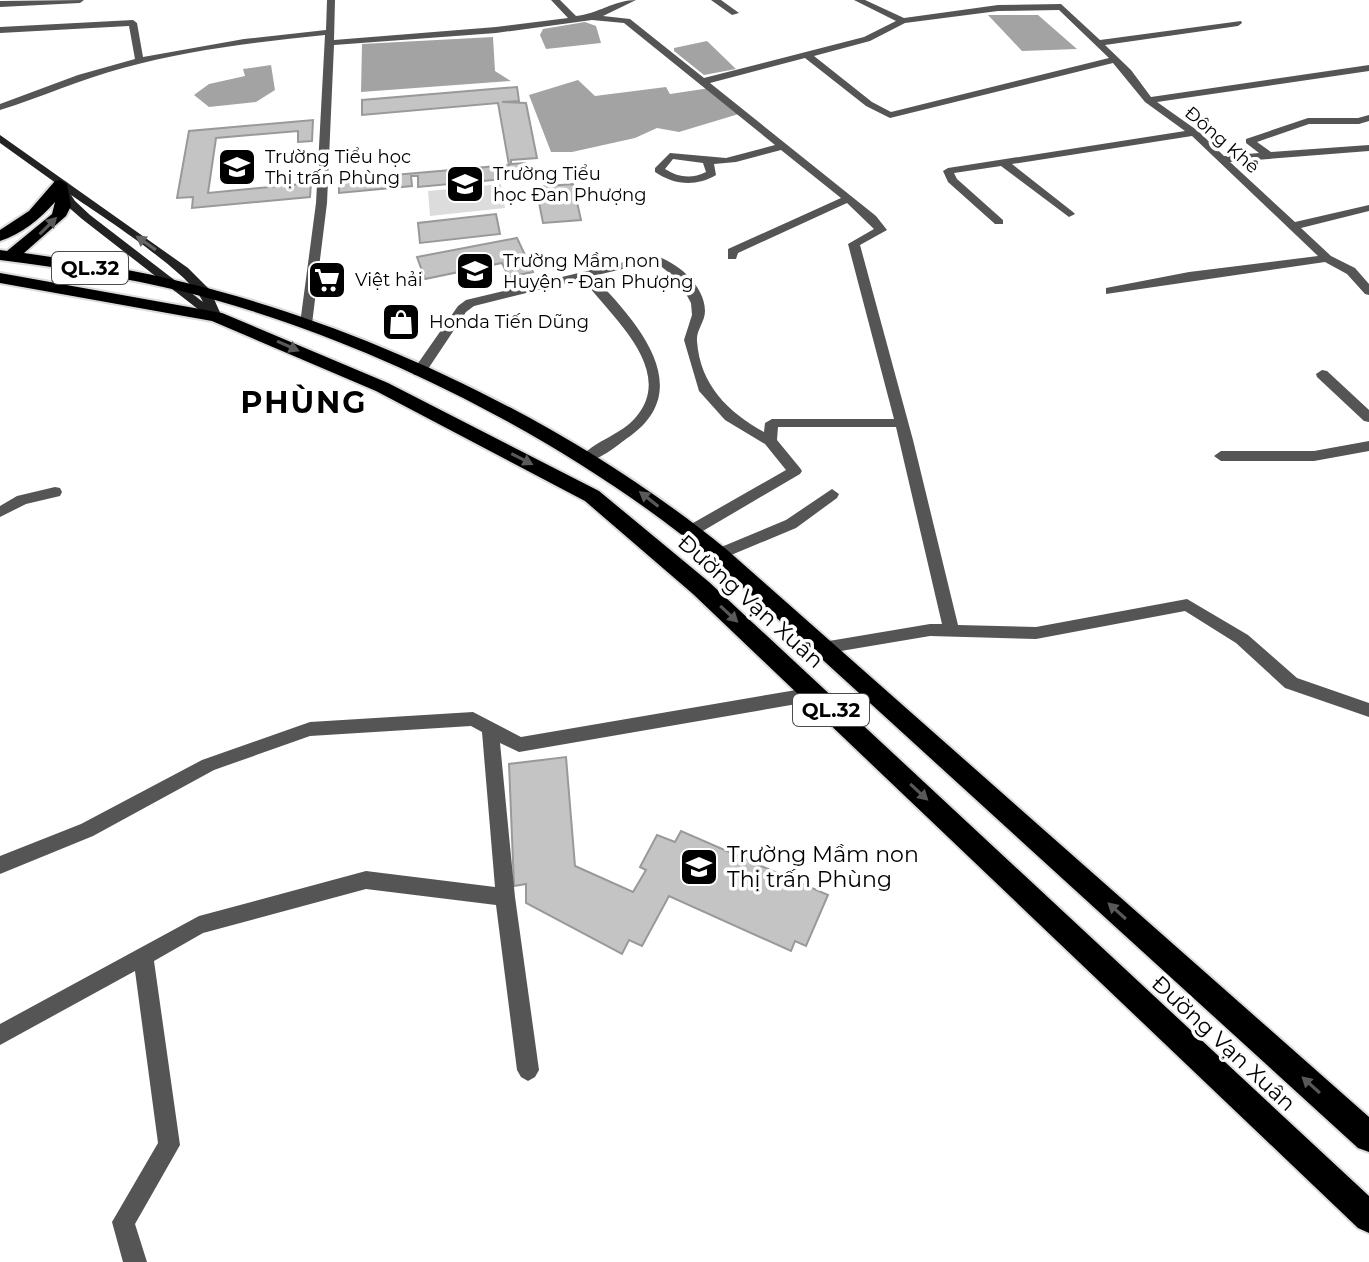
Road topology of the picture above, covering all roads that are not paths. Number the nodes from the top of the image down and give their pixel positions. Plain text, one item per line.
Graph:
1 (80, 0) edge
2 (331, 0) edge
3 (555, 0) edge
4 (632, 0) edge
5 (715, 0) edge
6 (858, 0) edge
7 (984, 0) edge
8 (0, 4) edge
9 (1065, 4) edge
10 (998, 8) junction
11 (735, 13) dead end
12 (32, 15) junction
13 (592, 17) junction
14 (575, 20) junction
15 (903, 21) junction
16 (1238, 23) dead end
17 (0, 30) edge
18 (330, 37) junction
19 (1097, 43) junction
20 (807, 55) junction
21 (139, 59) junction
22 (1114, 60) junction
23 (1369, 68) edge
24 (705, 81) junction
25 (1148, 100) junction
26 (0, 107) edge
27 (1364, 120) edge
28 (1369, 128) edge
29 (1194, 133) junction
30 (0, 138) edge
31 (783, 146) junction
32 (1369, 148) edge
33 (1269, 156) junction
34 (1222, 159) junction
35 (707, 161) dead end
36 (1003, 162) junction
37 (60, 184) junction
38 (848, 199) junction
39 (1369, 208) edge
40 (1069, 214) dead end
41 (999, 222) dead end
42 (1294, 226) junction
43 (0, 236) edge
44 (5, 255) edge
45 (732, 257) dead end
46 (1327, 258) junction
47 (0, 278) edge
48 (182, 279) junction
49 (589, 279) dead end
50 (1110, 291) dead end
51 (1369, 291) edge
52 (206, 293) junction
53 (160, 306) junction
54 (216, 317) junction
55 (306, 324) junction
56 (419, 372) junction
57 (1322, 374) dead end
58 (1369, 418) edge
59 (901, 423) junction
60 (770, 441) junction
61 (1369, 446) edge
62 (1221, 456) dead end
63 (588, 457) junction
64 (55, 492) dead end
65 (832, 494) dead end
66 (0, 512) edge
67 (691, 531) junction
68 (719, 554) junction
69 (951, 630) junction
70 (823, 648) junction
71 (788, 669) junction
72 (851, 671) junction
73 (814, 694) junction
74 (1369, 710) edge
75 (490, 729) junction
76 (0, 865) edge
77 (505, 897) junction
78 (143, 955) junction
79 (0, 1035) edge
80 (528, 1070) dead end
81 (1369, 1137) edge
82 (1369, 1217) edge
83 (135, 1262) edge

1 - 12 street
2 - 18 street
3 - 14 street
4 - 13 street
5 - 11 street
6 - 15 street
7 - 10 street
8 - 12 street
9 - 10 street
9 - 19 street, Đông Khê
10 - 15 street
12 - 17 street
12 - 21 street
13 - 14 street
13 - 24 street
14 - 18 street
15 - 20 street
16 - 19 street
18 - 21 street
18 - 55 street
19 - 22 street, Đông Khê
20 - 22 street
20 - 24 street
21 - 26 street
22 - 25 street, Đông Khê
23 - 25 street
24 - 31 street
25 - 29 street, Đông Khê
27 - 28 street
27 - 33 street
29 - 34 street, Đông Khê
29 - 36 street
30 - 37 main road, QL.32
31 - 35 street
31 - 38 street
32 - 33 street
33 - 34 street
34 - 42 street, Đông Khê
36 - 40 street
36 - 41 street
37 - 43 highway
44 -> 37 highway
37 - 48 main road, QL.32
38 - 45 street
38 - 59 street
39 - 42 street
42 - 46 street, Đông Khê
44 - 48 highway, Đường Vạn Xuân / QL.32
46 - 50 street
46 - 51 street, Đông Khê
47 - 53 highway, Đường Vạn Xuân / QL.32
48 - 52 highway, Đường Vạn Xuân / QL.32
48 - 53 highway
48 - 54 main road, QL.32
49 - 63 street
52 - 54 main road
52 - 55 highway, Đường Vạn Xuân / QL.32
53 - 54 highway, Đường Vạn Xuân / QL.32
54 -> 71 highway, Đường Vạn Xuân / QL.32
55 - 56 highway, Đường Vạn Xuân / QL.32
56 - 60 street
56 - 63 highway, Đường Vạn Xuân / QL.32
57 - 58 street
59 - 60 street
59 - 69 street
60 - 67 street
61 - 62 street
67 -> 63 highway, Đường Vạn Xuân / QL.32
64 - 66 street
65 - 68 street
67 - 68 highway, Đường Vạn Xuân / QL.32
68 - 70 highway, Đường Vạn Xuân / QL.32
69 - 70 street
69 - 74 street
70 - 71 highway
70 - 72 highway, Đường Vạn Xuân / QL.32
71 - 73 highway, Đường Vạn Xuân / QL.32
72 - 73 highway
81 -> 72 highway, Đường Vạn Xuân / QL.32
73 - 75 street
73 -> 82 highway, Đường Vạn Xuân / QL.32
75 - 76 street
75 - 77 street
77 - 78 street
77 - 80 street
78 - 79 street
78 - 83 street

